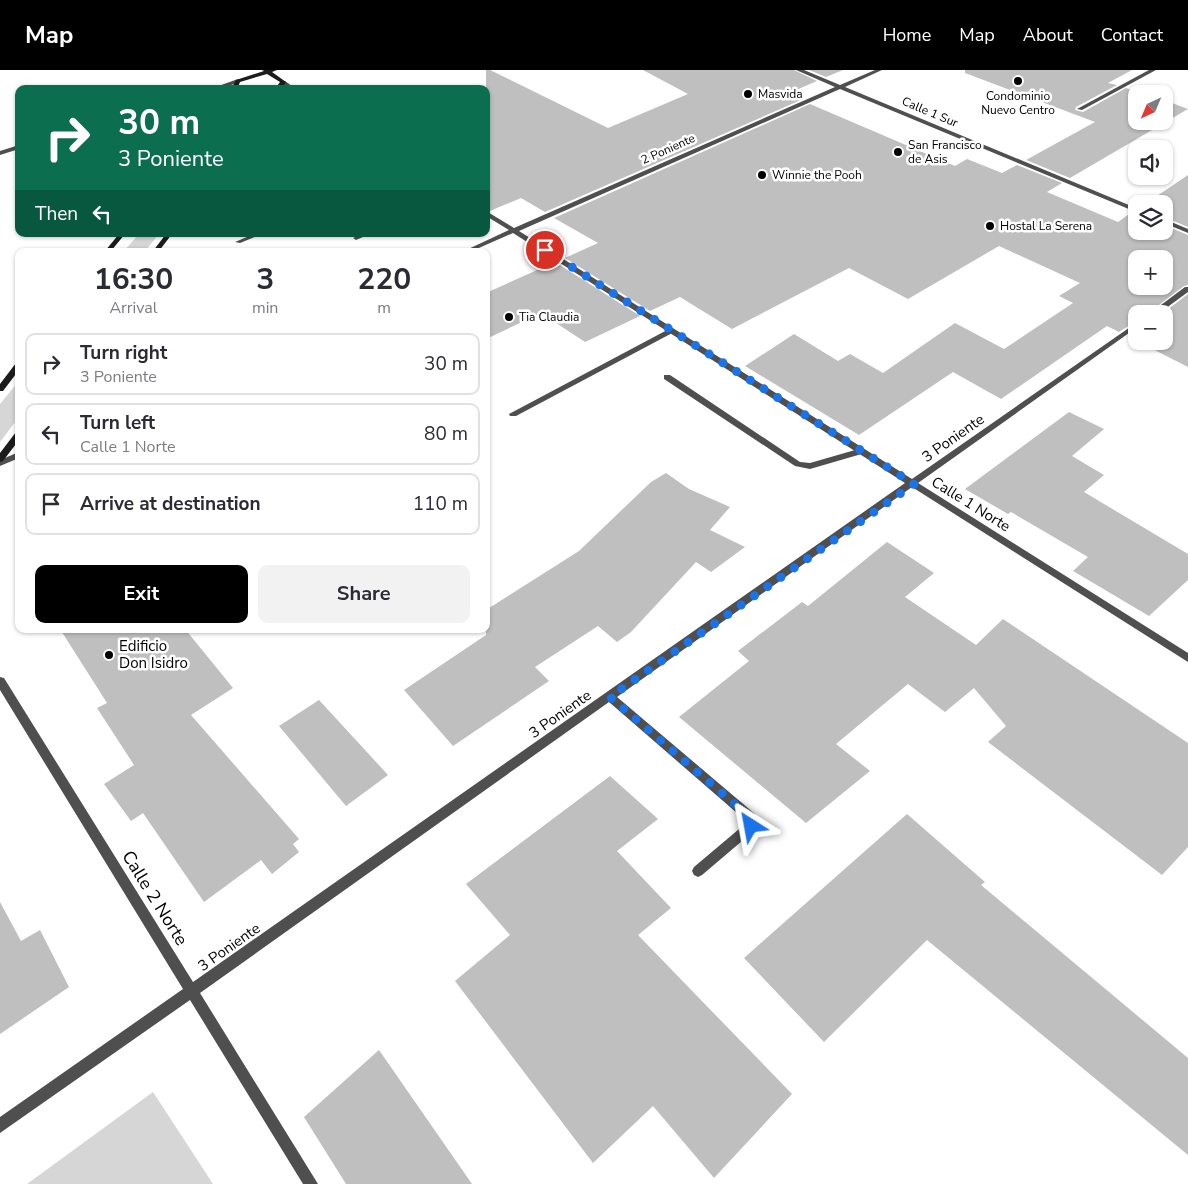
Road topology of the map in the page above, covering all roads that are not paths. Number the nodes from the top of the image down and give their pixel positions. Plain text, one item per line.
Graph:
1 (274, 70) edge
2 (799, 70) edge
3 (879, 70) edge
4 (1153, 70) edge
5 (266, 71) edge
6 (238, 81) junction
7 (283, 82) junction
8 (226, 85) edge
9 (236, 85) edge
10 (281, 85) edge
11 (287, 85) edge
12 (840, 87) junction
13 (1080, 109) dead end
14 (15, 148) edge
15 (0, 153) edge
16 (1128, 207) edge
17 (490, 216) edge
18 (1173, 225) edge
19 (513, 230) junction
20 (1188, 231) edge
21 (120, 237) edge
22 (167, 237) edge
23 (251, 237) edge
24 (238, 242) dead end
25 (110, 248) edge
26 (158, 248) edge
27 (474, 248) edge
28 (1188, 289) edge
29 (1166, 305) edge
30 (672, 331) junction
31 (1128, 332) edge
32 (15, 370) edge
33 (667, 377) dead end
34 (0, 388) edge
35 (512, 414) dead end
36 (15, 439) edge
37 (862, 451) junction
38 (15, 457) edge
39 (0, 459) edge
40 (0, 463) edge
41 (914, 484) junction
42 (1188, 658) edge
43 (0, 681) edge
44 (610, 697) junction
45 (698, 872) dead end
46 (192, 991) junction
47 (0, 1126) edge
48 (311, 1184) edge

1 - 5 main road
2 - 12 street, Calle 1 Sur
3 - 12 street, 2 Poniente
4 - 13 street
5 - 6 main road
5 - 7 main road
6 - 8 street
6 - 9 main road
7 - 10 main road
7 - 11 street
12 - 16 street, Calle 1 Sur
12 - 19 street, 2 Poniente
14 - 15 street
17 - 19 street, Calle 1 Norte
18 - 20 street
19 - 27 street, 2 Poniente
19 - 30 street, Calle 1 Norte
21 - 25 main road
22 - 26 main road
23 - 24 street
28 - 29 street
30 - 35 street
30 - 37 street, Calle 1 Norte
31 - 41 street, 3 Poniente
32 - 34 main road
33 - 37 street
36 - 39 main road
37 - 41 street, Calle 1 Norte
38 - 40 street
41 - 42 street, Calle 1 Norte
41 - 44 street, 3 Poniente
43 - 46 street, Calle 2 Norte
44 - 45 street
44 - 46 street, 3 Poniente
46 - 47 street, 3 Poniente
46 - 48 street, Calle 2 Norte

